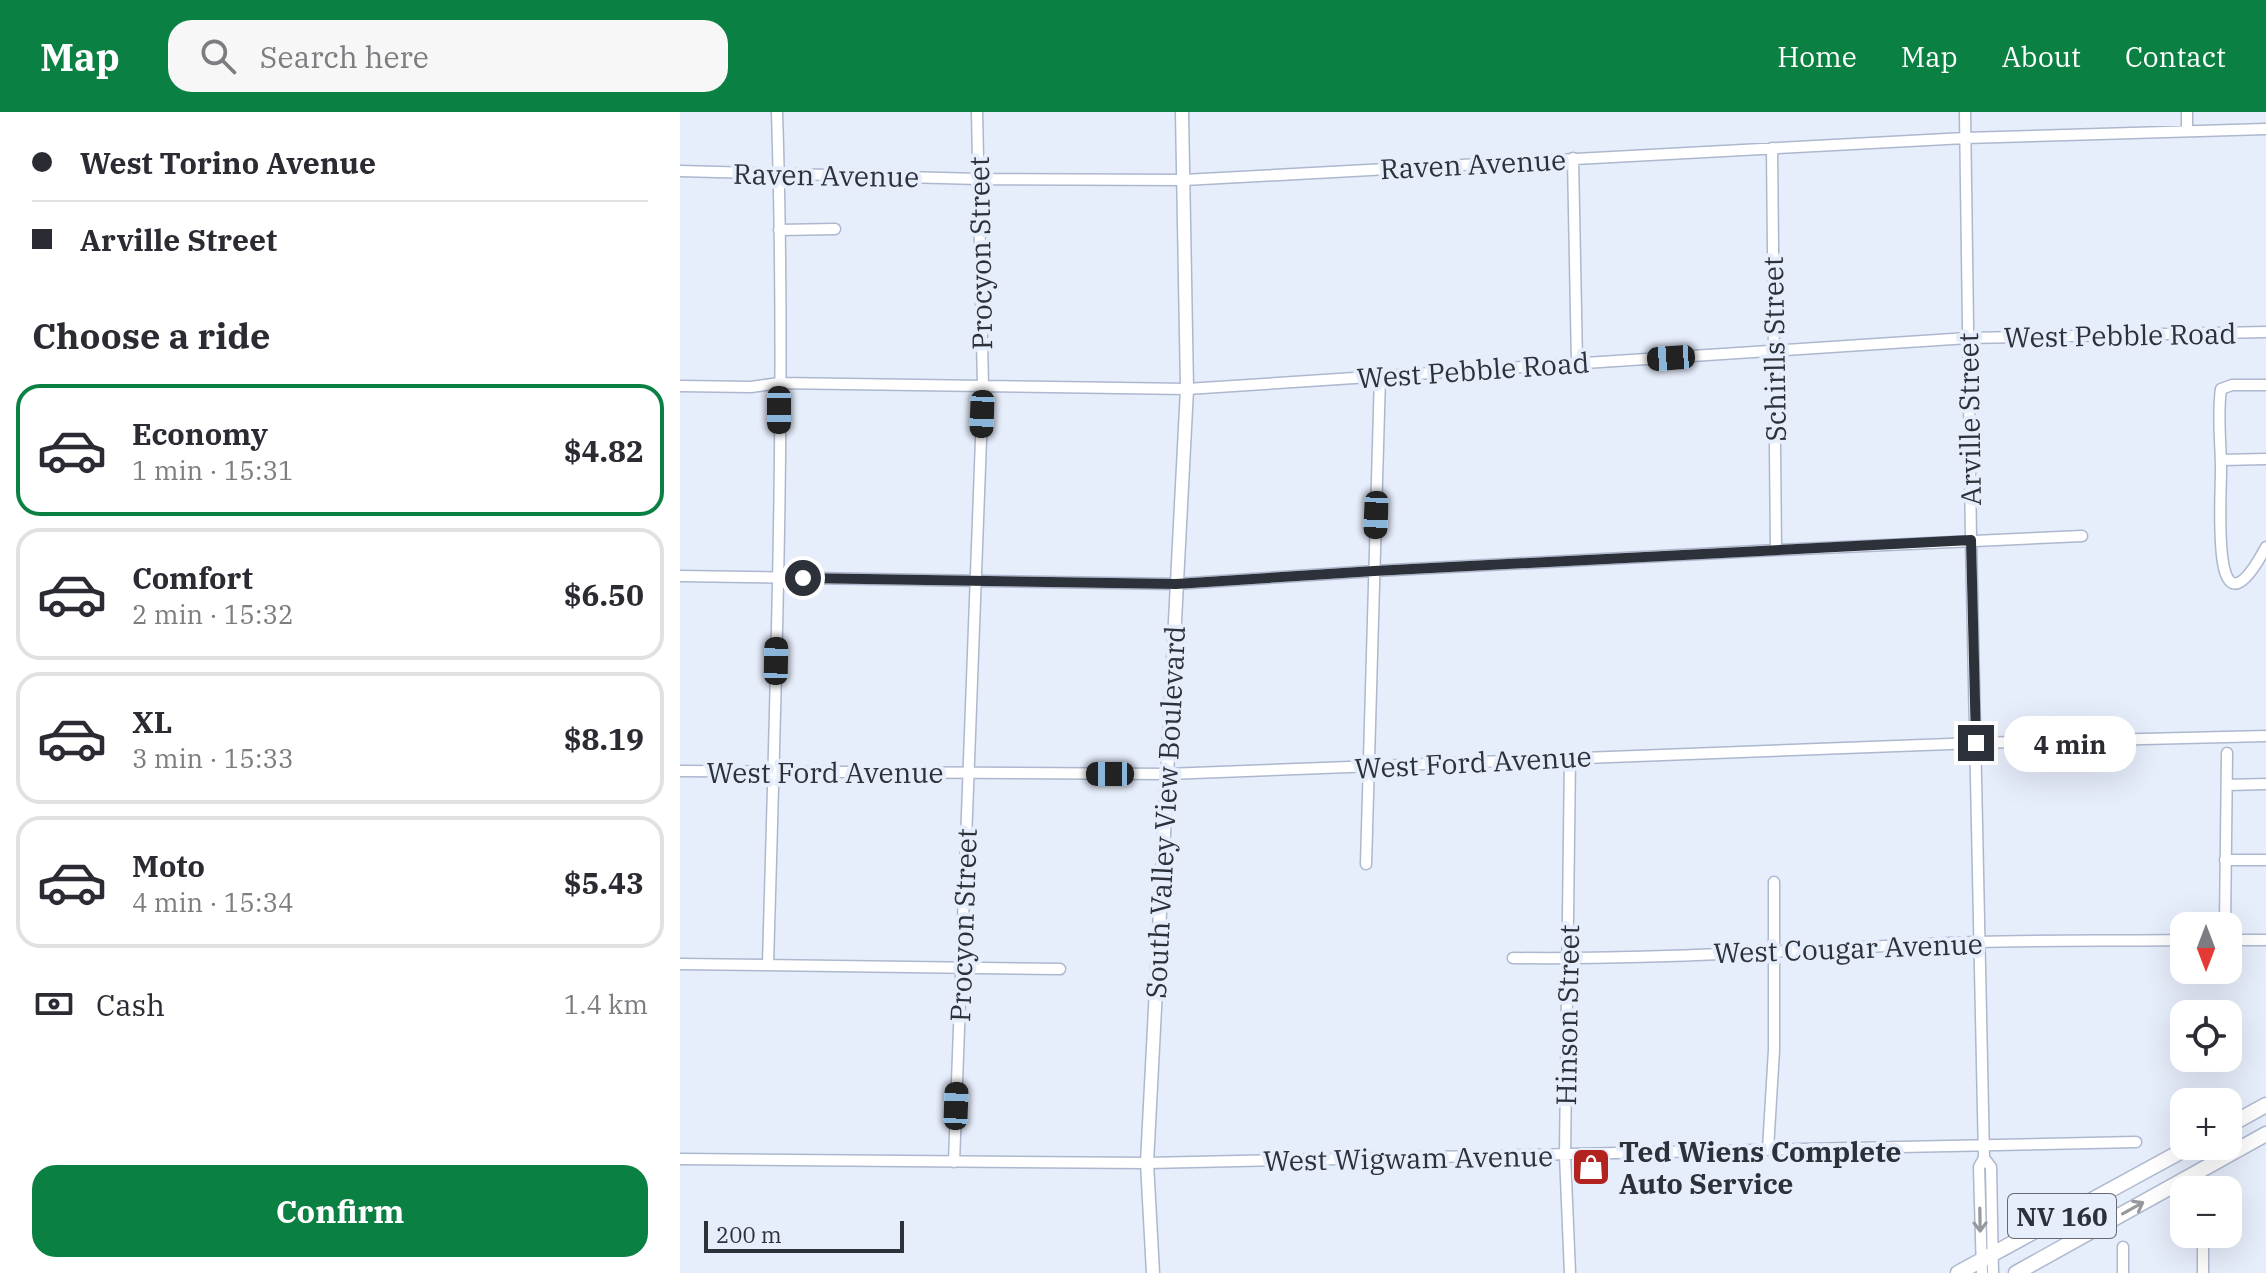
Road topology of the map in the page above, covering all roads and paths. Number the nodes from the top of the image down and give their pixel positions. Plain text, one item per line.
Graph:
1 (777, 112) edge
2 (977, 112) edge
3 (1182, 112) edge
4 (1965, 112) edge
5 (2187, 112) edge
6 (2266, 129) edge
7 (2187, 130) junction
8 (1965, 138) junction
9 (1772, 148) junction
10 (1573, 158) junction
11 (680, 171) edge
12 (779, 173) junction
13 (979, 179) junction
14 (1184, 180) junction
15 (835, 229) dead end
16 (779, 230) junction
17 (2266, 332) edge
18 (1968, 338) junction
19 (1774, 351) junction
20 (1577, 364) junction
21 (1380, 376) junction
22 (779, 383) junction
23 (2266, 385) edge
24 (680, 386) edge
25 (983, 386) junction
26 (1187, 389) junction
27 (2266, 459) edge
28 (2221, 460) junction
29 (2082, 536) dead end
30 (1971, 540) junction
31 (2266, 547) edge
32 (1776, 550) junction
33 (1374, 571) junction
34 (680, 576) edge
35 (778, 578) junction
36 (975, 581) junction
37 (1176, 584) junction
38 (2266, 736) edge
39 (1976, 743) junction
40 (2227, 753) dead end
41 (1570, 757) junction
42 (1369, 767) junction
43 (680, 771) edge
44 (773, 772) junction
45 (967, 773) junction
46 (1167, 774) junction
47 (2266, 784) edge
48 (2227, 785) junction
49 (2225, 860) junction
50 (2266, 860) edge
51 (1366, 864) dead end
52 (1774, 882) dead end
53 (2225, 912) edge
54 (2170, 940) edge
55 (2242, 940) edge
56 (2266, 940) edge
57 (1979, 942) junction
58 (1773, 952) junction
59 (1513, 958) dead end
60 (1567, 959) junction
61 (680, 964) edge
62 (768, 964) junction
63 (962, 967) junction
64 (1060, 969) dead end
65 (2266, 1105) edge
66 (2242, 1118) edge
67 (2266, 1134) edge
68 (2136, 1142) dead end
69 (1984, 1145) junction
70 (1768, 1149) junction
71 (1565, 1155) junction
72 (2170, 1158) edge
73 (680, 1159) edge
74 (954, 1162) junction
75 (1147, 1163) junction
76 (2123, 1247) dead end
77 (2203, 1248) edge
78 (1985, 1262) edge
79 (1153, 1273) edge
80 (1570, 1273) edge
81 (1958, 1273) edge
82 (1993, 1273) edge
83 (2016, 1273) edge
84 (2123, 1273) edge
85 (2203, 1273) edge

1 - 12 street
2 - 13 street, Procyon Street
3 - 14 main road, South Valley View Boulevard
4 - 8 street, Arville Street
5 - 7 street
6 - 7 street, Raven Avenue
7 - 8 street, Raven Avenue
8 - 9 street, Raven Avenue
8 - 18 street, Arville Street
9 - 10 street, Raven Avenue
9 - 19 street, Schirlls Street
10 - 14 street, Raven Avenue
10 - 20 street
11 - 12 street, Raven Avenue
12 - 13 street, Raven Avenue
12 - 16 street
13 - 14 street, Raven Avenue
13 - 25 street, Procyon Street
14 - 26 main road, South Valley View Boulevard
15 - 16 street
16 - 22 street
17 - 18 street, West Pebble Road
18 - 19 street, West Pebble Road
18 - 30 street, Arville Street
19 - 20 street, West Pebble Road
19 - 32 street, Schirlls Street
20 - 21 street, West Pebble Road
21 - 26 street, West Pebble Road
21 - 33 street
22 - 24 street, West Pebble Road
22 - 25 street, West Pebble Road
22 - 35 street
23 - 28 street
25 - 26 street, West Pebble Road
25 - 36 street, Procyon Street
26 - 37 main road, South Valley View Boulevard
27 - 28 street
28 - 31 street
29 - 30 street
30 - 32 street
30 - 39 street, Arville Street
32 - 33 street
33 - 37 street
33 - 42 street
34 - 35 street
35 - 36 street
35 - 44 street
36 - 37 street
36 - 45 street, Procyon Street
37 - 46 main road, South Valley View Boulevard
38 - 39 street, West Ford Avenue
39 - 41 street, West Ford Avenue
39 - 57 street, Arville Street
40 - 48 street
41 - 42 street, West Ford Avenue
41 - 60 street, Hinson Street
42 - 46 street, West Ford Avenue
42 - 51 street
43 - 44 street, West Ford Avenue
44 - 45 street, West Ford Avenue
44 - 62 street
45 - 46 street, West Ford Avenue
45 - 63 street, Procyon Street
46 - 75 main road, South Valley View Boulevard
47 - 48 street
48 - 49 street
49 - 50 street
49 - 53 street
52 - 58 street
54 - 57 street, West Cougar Avenue
55 - 56 street
57 - 58 street, West Cougar Avenue
57 - 69 street, Arville Street
58 - 60 street, West Cougar Avenue
58 - 70 street
59 - 60 street, West Cougar Avenue
60 - 71 street, Hinson Street
61 - 62 street
62 - 63 street
63 - 64 street
63 - 74 street, Procyon Street
65 - 66 highway
83 -> 67 highway, NV 160
68 - 69 street, West Wigwam Avenue
69 - 70 street, West Wigwam Avenue
69 - 78 street, Arville Street
70 - 71 street, West Wigwam Avenue
71 - 75 street, West Wigwam Avenue
71 - 80 street, Hinson Street
72 - 78 highway, NV 160
73 - 74 street, West Wigwam Avenue
74 - 75 street, West Wigwam Avenue
75 - 79 main road, South Valley View Boulevard
76 - 84 street
77 - 85 street
78 - 81 highway, NV 160
78 - 82 street, Arville Street

